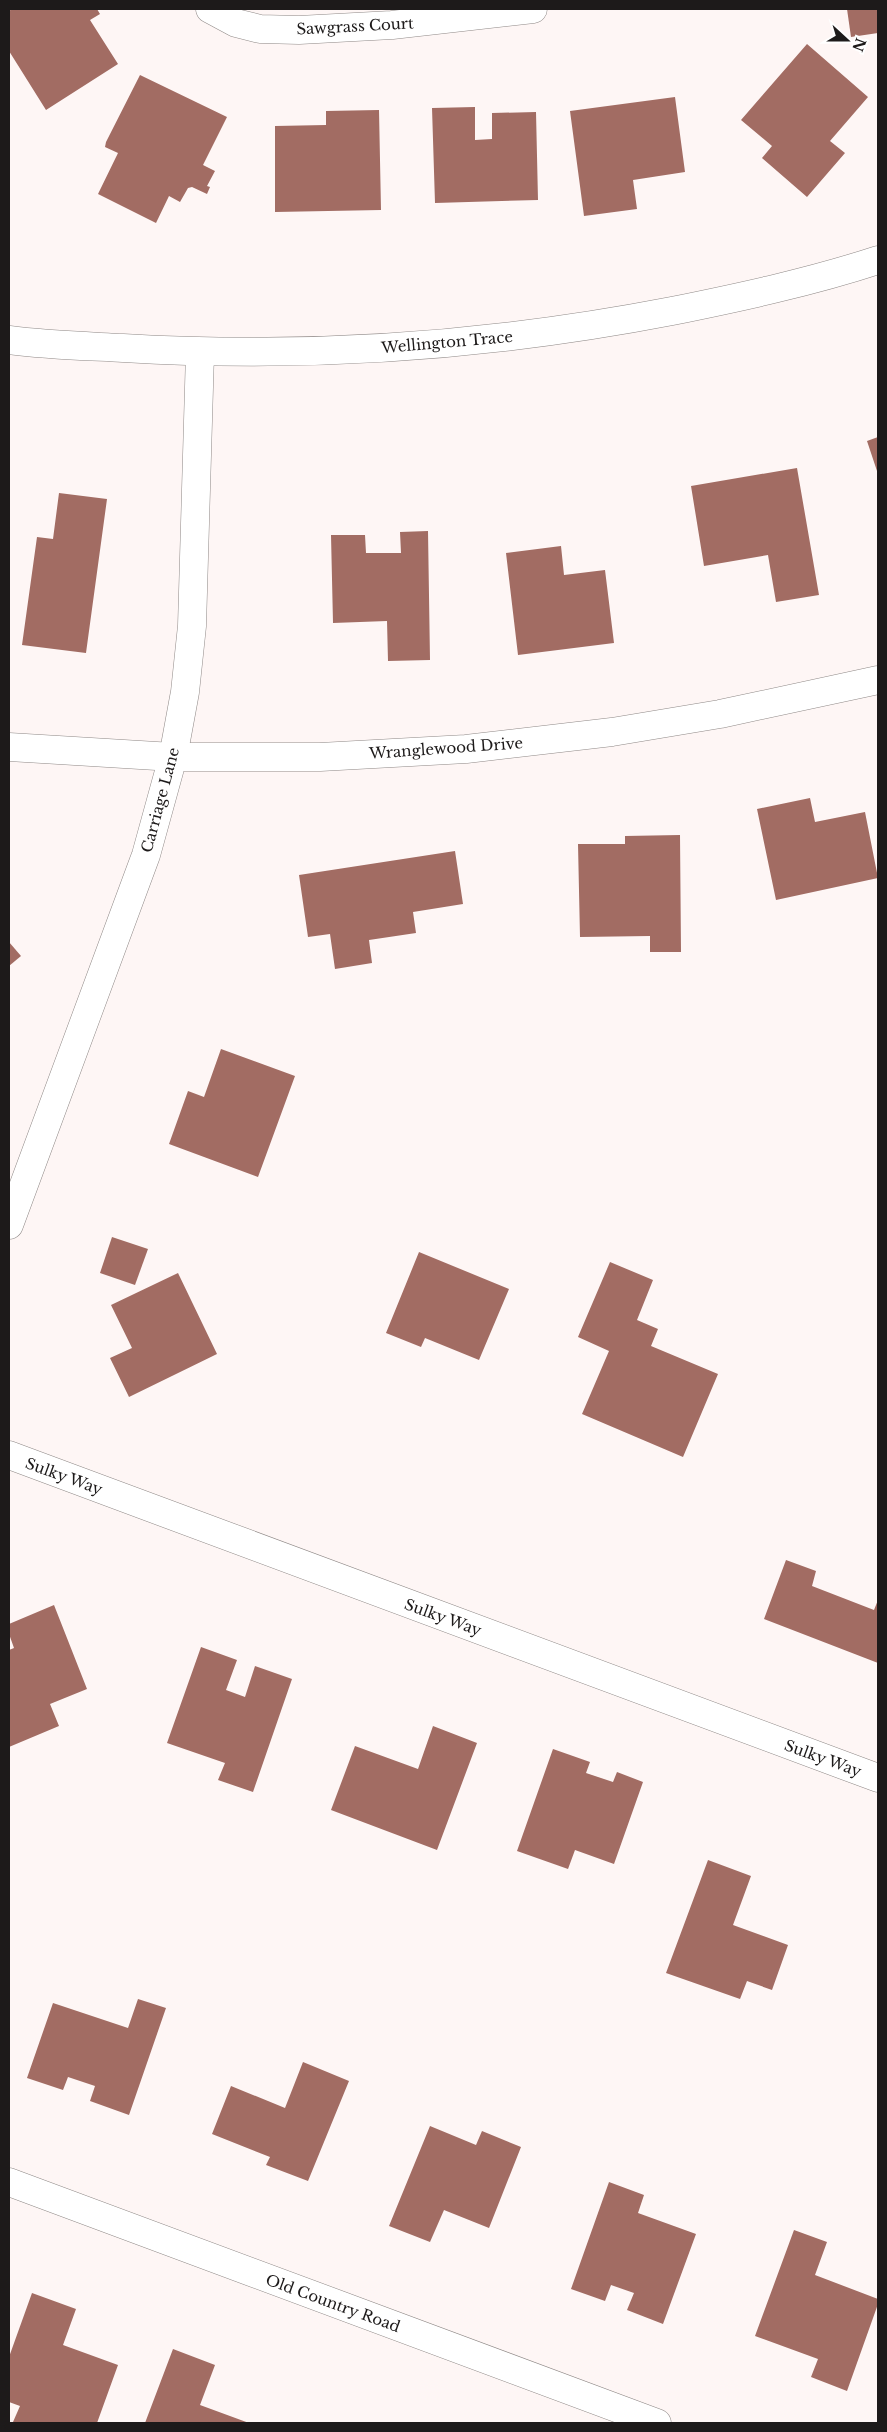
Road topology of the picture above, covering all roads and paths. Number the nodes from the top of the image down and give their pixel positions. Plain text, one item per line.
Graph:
1 (210, 9) edge
2 (533, 9) edge
3 (878, 260) edge
4 (9, 340) edge
5 (200, 353) junction
6 (878, 680) edge
7 (9, 747) edge
8 (173, 757) junction
9 (9, 1225) edge
10 (9, 1455) edge
11 (878, 1778) edge
12 (9, 2182) edge
13 (657, 2423) edge

1 - 2 street, Sawgrass Court
3 - 5 street, Wellington Trace
4 - 5 street, Wellington Trace
5 - 8 street, Carriage Lane
6 - 8 street, Wranglewood Drive
7 - 8 street, Wranglewood Drive
8 - 9 street, Carriage Lane
10 - 11 street, Sulky Way
12 - 13 street, Old Country Road

